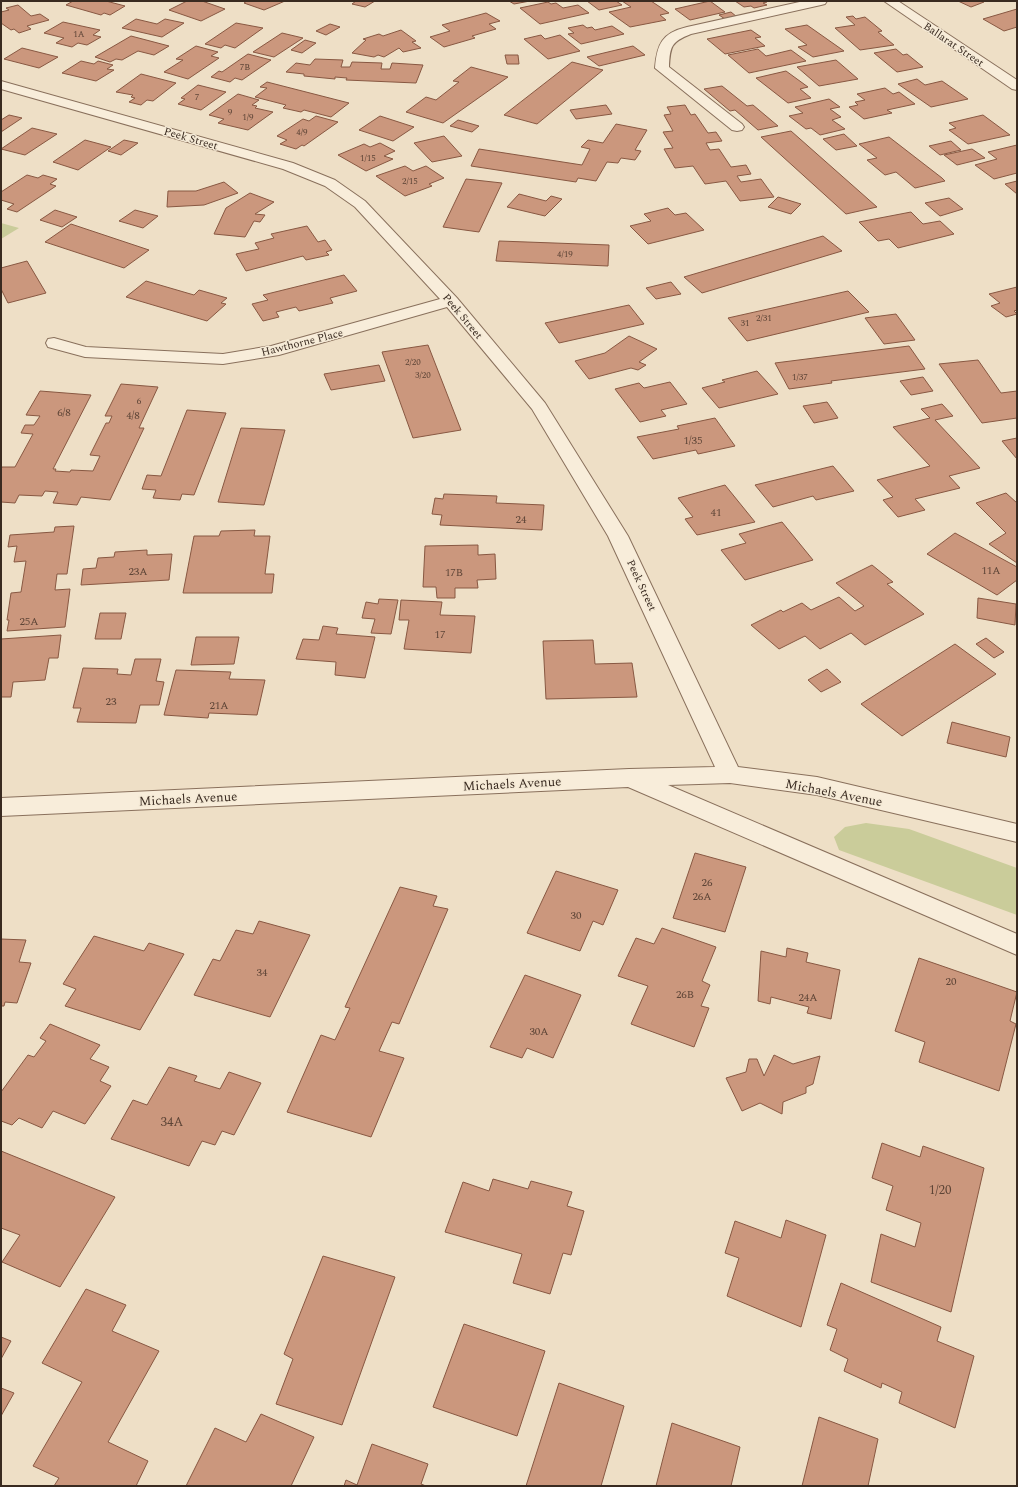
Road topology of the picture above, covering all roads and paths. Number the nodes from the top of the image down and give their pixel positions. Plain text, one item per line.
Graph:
1 (821, 1) edge
2 (890, 1) edge
3 (1, 85) edge
4 (1017, 86) edge
5 (736, 127) dead end
6 (451, 301) junction
7 (54, 343) dead end
8 (730, 775) junction
9 (629, 778) junction
10 (1, 807) edge
11 (1017, 833) edge
12 (1017, 945) edge

1 - 5 street
2 - 4 street, Ballarat Street
3 - 6 street, Peek Street
6 - 7 street, Hawthorne Place
6 - 8 street, Peek Street
8 - 9 street, Michaels Avenue
8 - 11 street, Michaels Avenue
9 - 10 street, Michaels Avenue
9 - 12 street

